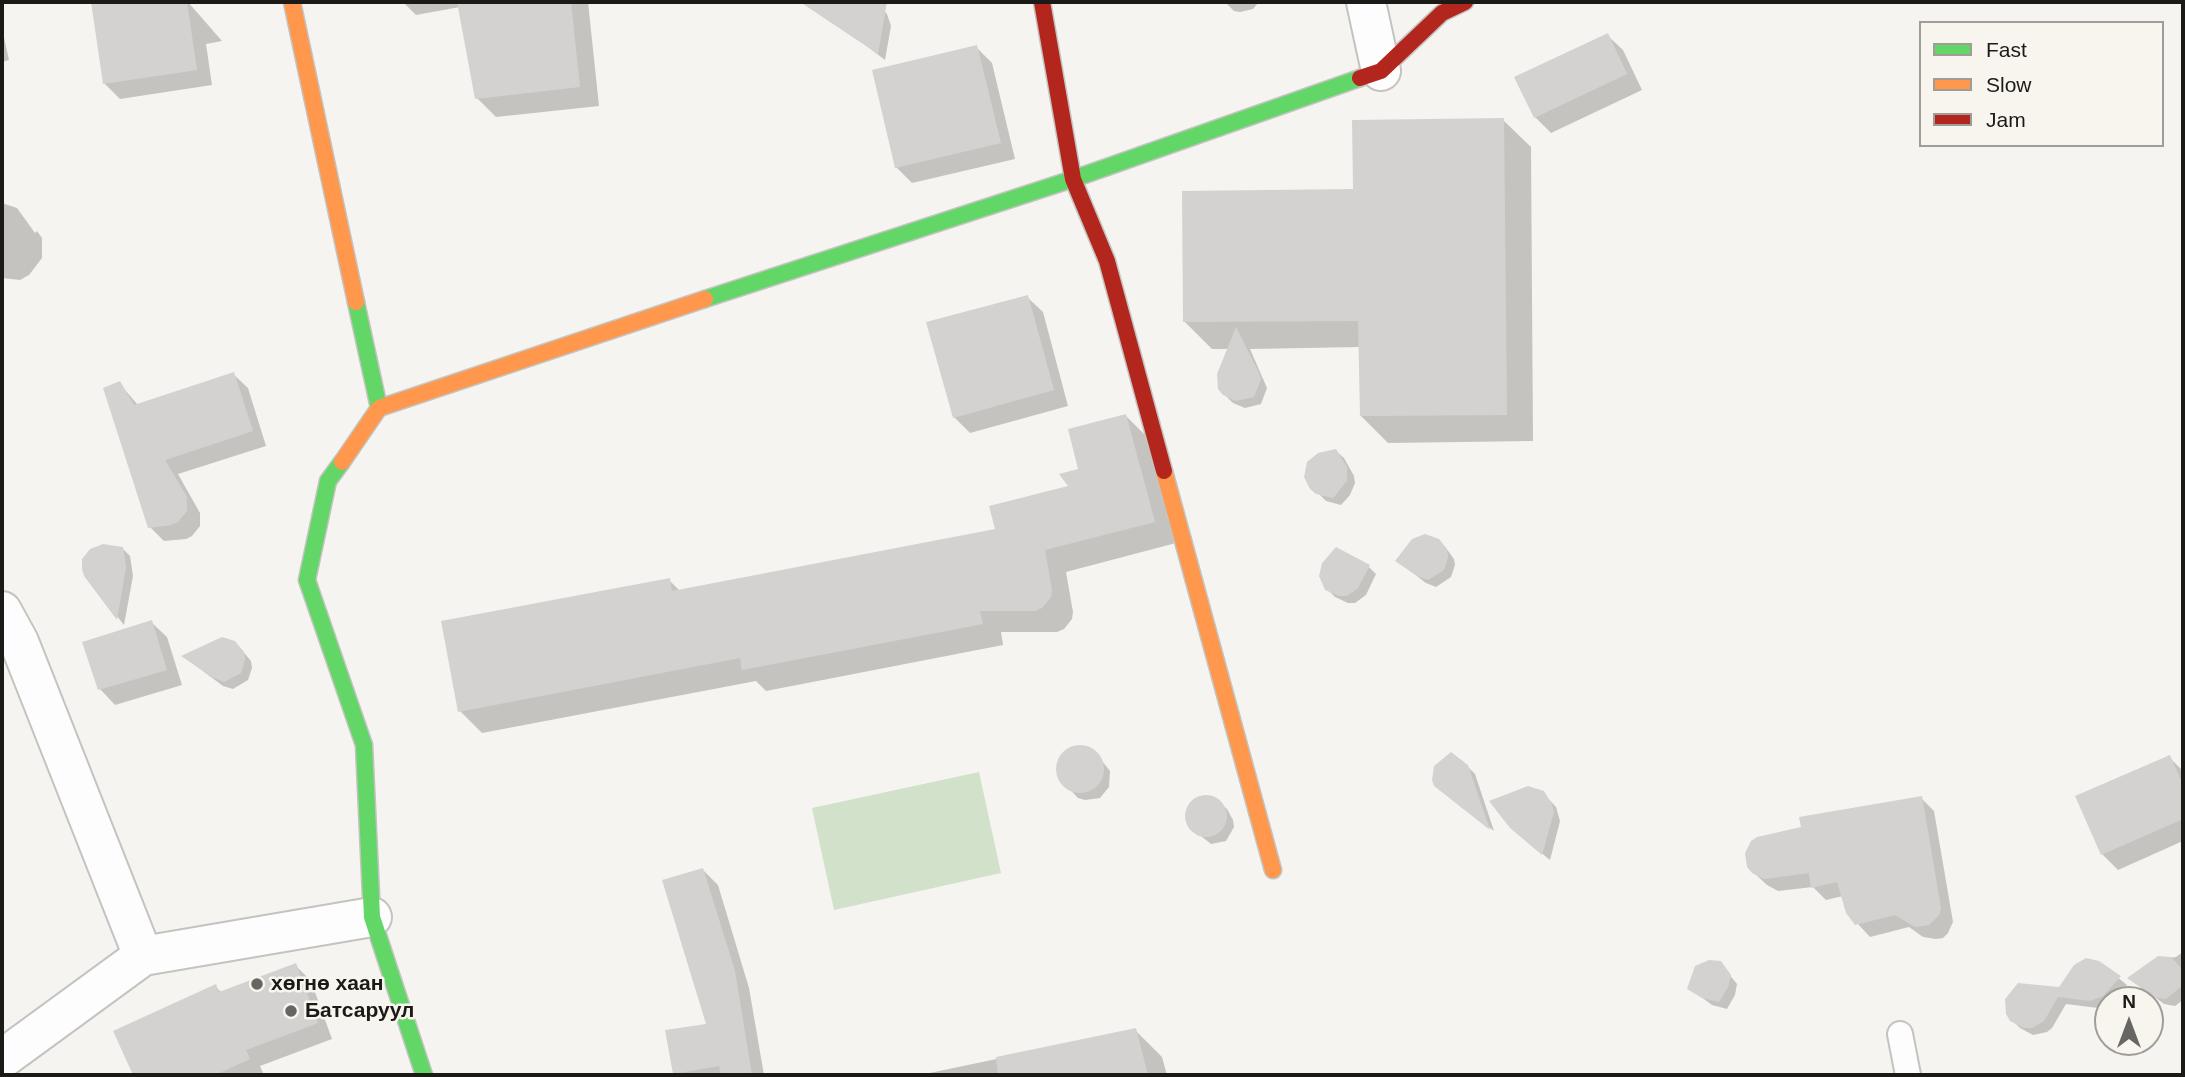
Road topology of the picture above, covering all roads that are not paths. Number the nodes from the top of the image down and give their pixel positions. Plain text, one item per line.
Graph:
1 (292, 2) edge
2 (1042, 2) edge
3 (1366, 2) edge
4 (1465, 2) edge
5 (1381, 71) junction
6 (1073, 179) junction
7 (379, 408) junction
8 (2, 611) edge
9 (1273, 870) dead end
10 (372, 917) junction
11 (143, 956) junction
12 (1900, 1034) dead end
13 (2, 1059) edge
14 (424, 1075) edge
15 (1908, 1075) edge

1 - 7 street
2 - 6 street
3 - 5 street
4 - 5 street
5 - 6 street
6 - 7 street
6 - 9 street
7 - 10 street
8 - 11 street
10 - 11 street
10 - 14 street
11 - 13 street
12 - 15 lane

